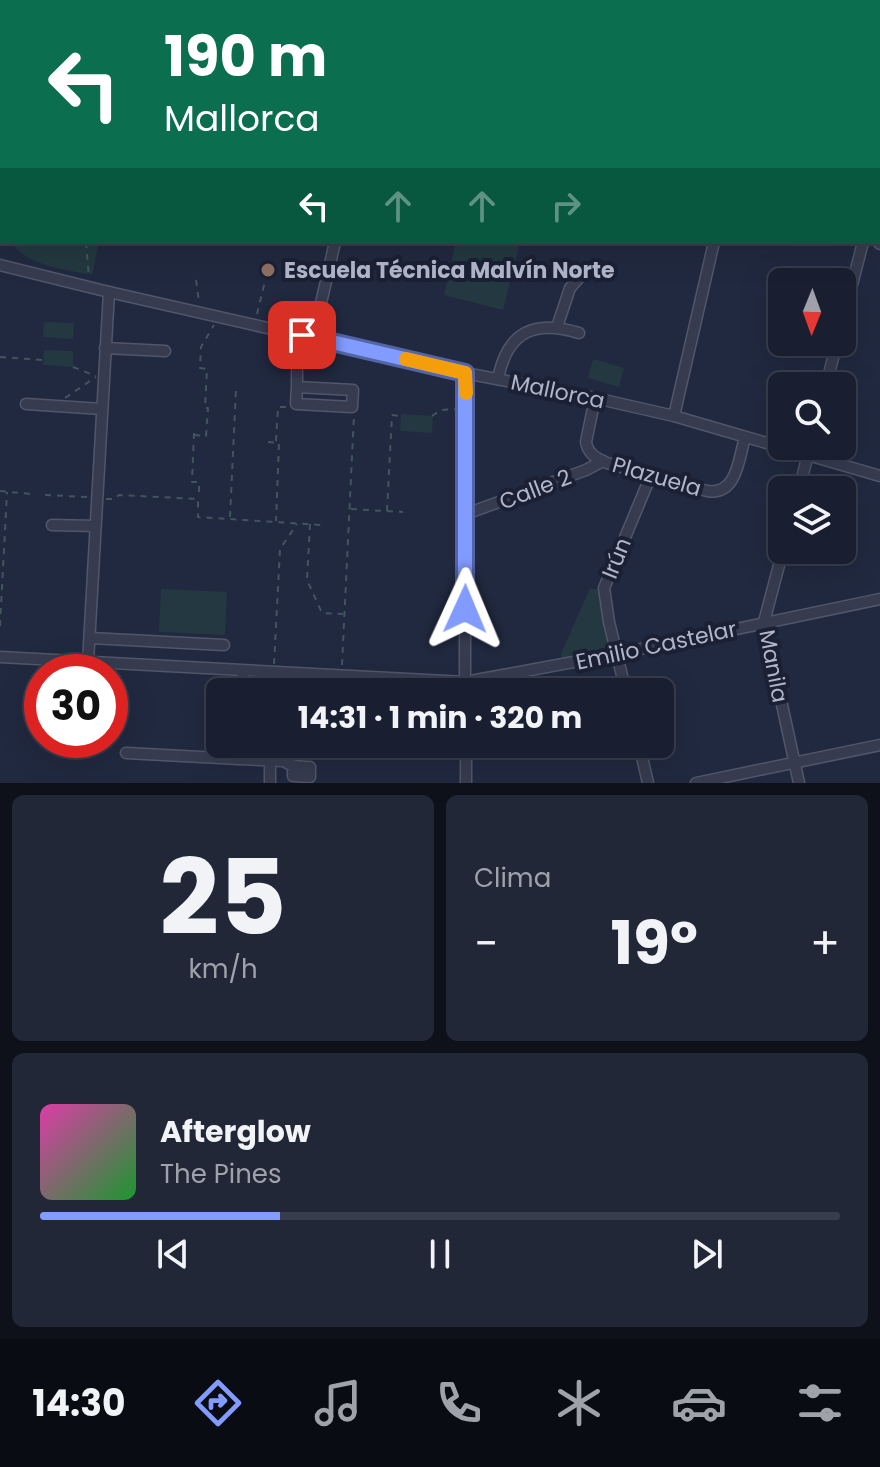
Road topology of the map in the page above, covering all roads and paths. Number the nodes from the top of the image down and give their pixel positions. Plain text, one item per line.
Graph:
1 (86, 244) edge
2 (334, 244) edge
3 (714, 244) edge
4 (862, 244) edge
5 (0, 265) edge
6 (269, 265) dead end
7 (582, 268) dead end
8 (856, 269) edge
9 (196, 280) dead end
10 (89, 287) junction
11 (109, 292) junction
12 (200, 313) junction
13 (218, 317) junction
14 (255, 325) junction
15 (557, 327) junction
16 (579, 333) dead end
17 (307, 337) junction
18 (105, 348) junction
19 (165, 351) dead end
20 (0, 357) edge
21 (43, 360) dead end
22 (73, 367) dead end
23 (465, 373) junction
24 (100, 374) junction
25 (498, 379) junction
26 (297, 387) junction
27 (236, 389) dead end
28 (595, 398) junction
29 (26, 404) dead end
30 (296, 404) junction
31 (53, 406) junction
32 (352, 407) junction
33 (102, 409) junction
34 (466, 409) junction
35 (401, 416) dead end
36 (432, 416) dead end
37 (674, 416) junction
38 (745, 437) junction
39 (268, 442) dead end
40 (276, 442) junction
41 (768, 442) edge
42 (835, 460) edge
43 (603, 461) junction
44 (651, 475) junction
45 (880, 476) edge
46 (0, 491) edge
47 (7, 492) junction
48 (31, 494) dead end
49 (45, 495) dead end
50 (96, 498) junction
51 (198, 499) junction
52 (350, 509) junction
53 (387, 511) junction
54 (403, 512) dead end
55 (466, 514) junction
56 (230, 518) junction
57 (276, 522) junction
58 (298, 523) junction
59 (310, 524) junction
60 (52, 525) dead end
61 (321, 525) dead end
62 (95, 526) junction
63 (779, 564) edge
64 (880, 599) edge
65 (345, 615) junction
66 (764, 622) junction
67 (0, 626) edge
68 (90, 638) junction
69 (224, 645) dead end
70 (89, 654) edge
71 (617, 654) junction
72 (0, 657) edge
73 (24, 658) edge
74 (128, 664) edge
75 (243, 671) junction
76 (273, 672) junction
77 (342, 676) junction
78 (243, 678) edge
79 (364, 678) edge
80 (465, 678) edge
81 (506, 678) edge
82 (623, 678) edge
83 (880, 745) edge
84 (128, 753) edge
85 (466, 758) edge
86 (642, 758) edge
87 (239, 759) joint
88 (270, 761) junction
89 (794, 762) junction
90 (289, 764) dead end
91 (270, 783) edge
92 (466, 783) edge
93 (648, 783) edge
94 (696, 783) edge
95 (799, 783) edge

1 - 10 path
2 - 17 street
3 - 37 street
4 - 8 street
5 - 10 street, Mallorca
6 - 14 path
7 - 15 street
9 - 12 path
10 - 11 street, Mallorca
11 - 12 street, Mallorca
11 - 18 street
12 - 13 street, Mallorca
13 - 14 street, Mallorca
13 - 51 path
14 - 17 street, Mallorca
15 - 16 street
15 - 25 street
17 - 23 street, Mallorca
17 - 26 street
18 - 19 street
18 - 24 street
20 - 21 path
22 - 24 path
23 - 25 street, Mallorca
23 - 34 street
24 - 31 path
24 - 33 street
25 - 28 street, Mallorca
26 - 30 street
26 - 32 street
27 - 56 path
28 - 37 street, Mallorca
28 - 43 street, Plazuela
29 - 31 street
30 - 32 street
30 - 40 path
31 - 33 street
32 - 52 path
33 - 50 street
34 - 36 path
34 - 55 street
35 - 53 path
37 - 38 street, Mallorca
38 - 41 street, Mallorca
38 - 44 street, Plazuela
39 - 40 path
40 - 57 path
42 - 45 street, Mallorca
43 - 44 street, Plazuela
43 - 55 street, Calle 2
44 - 71 street, Irún
46 - 47 path
47 - 48 path
47 - 67 path
49 - 50 path
50 - 51 path
50 - 62 street
51 - 56 path
52 - 53 path
52 - 65 path
53 - 54 path
55 - 80 street
56 - 57 path
57 - 58 path
58 - 59 path
58 - 76 path
59 - 61 path
59 - 65 path
60 - 62 street
62 - 68 street
63 - 66 street, Manila
64 - 66 street, Emilio Castelar
65 - 77 path
66 - 71 street, Emilio Castelar
66 - 89 street, Manila
68 - 69 street
68 - 70 street
71 - 81 street, Emilio Castelar
71 - 82 street, Irún
72 - 73 street, Emilio Castelar
74 - 75 street, Emilio Castelar
75 - 76 street, Emilio Castelar
75 - 78 street
76 - 77 street, Emilio Castelar
77 - 79 street, Emilio Castelar
83 - 89 street
84 - 87 street
85 - 92 street
86 - 93 street
87 - 88 street
88 - 90 street
88 - 91 street
89 - 94 street
89 - 95 street, Manila

